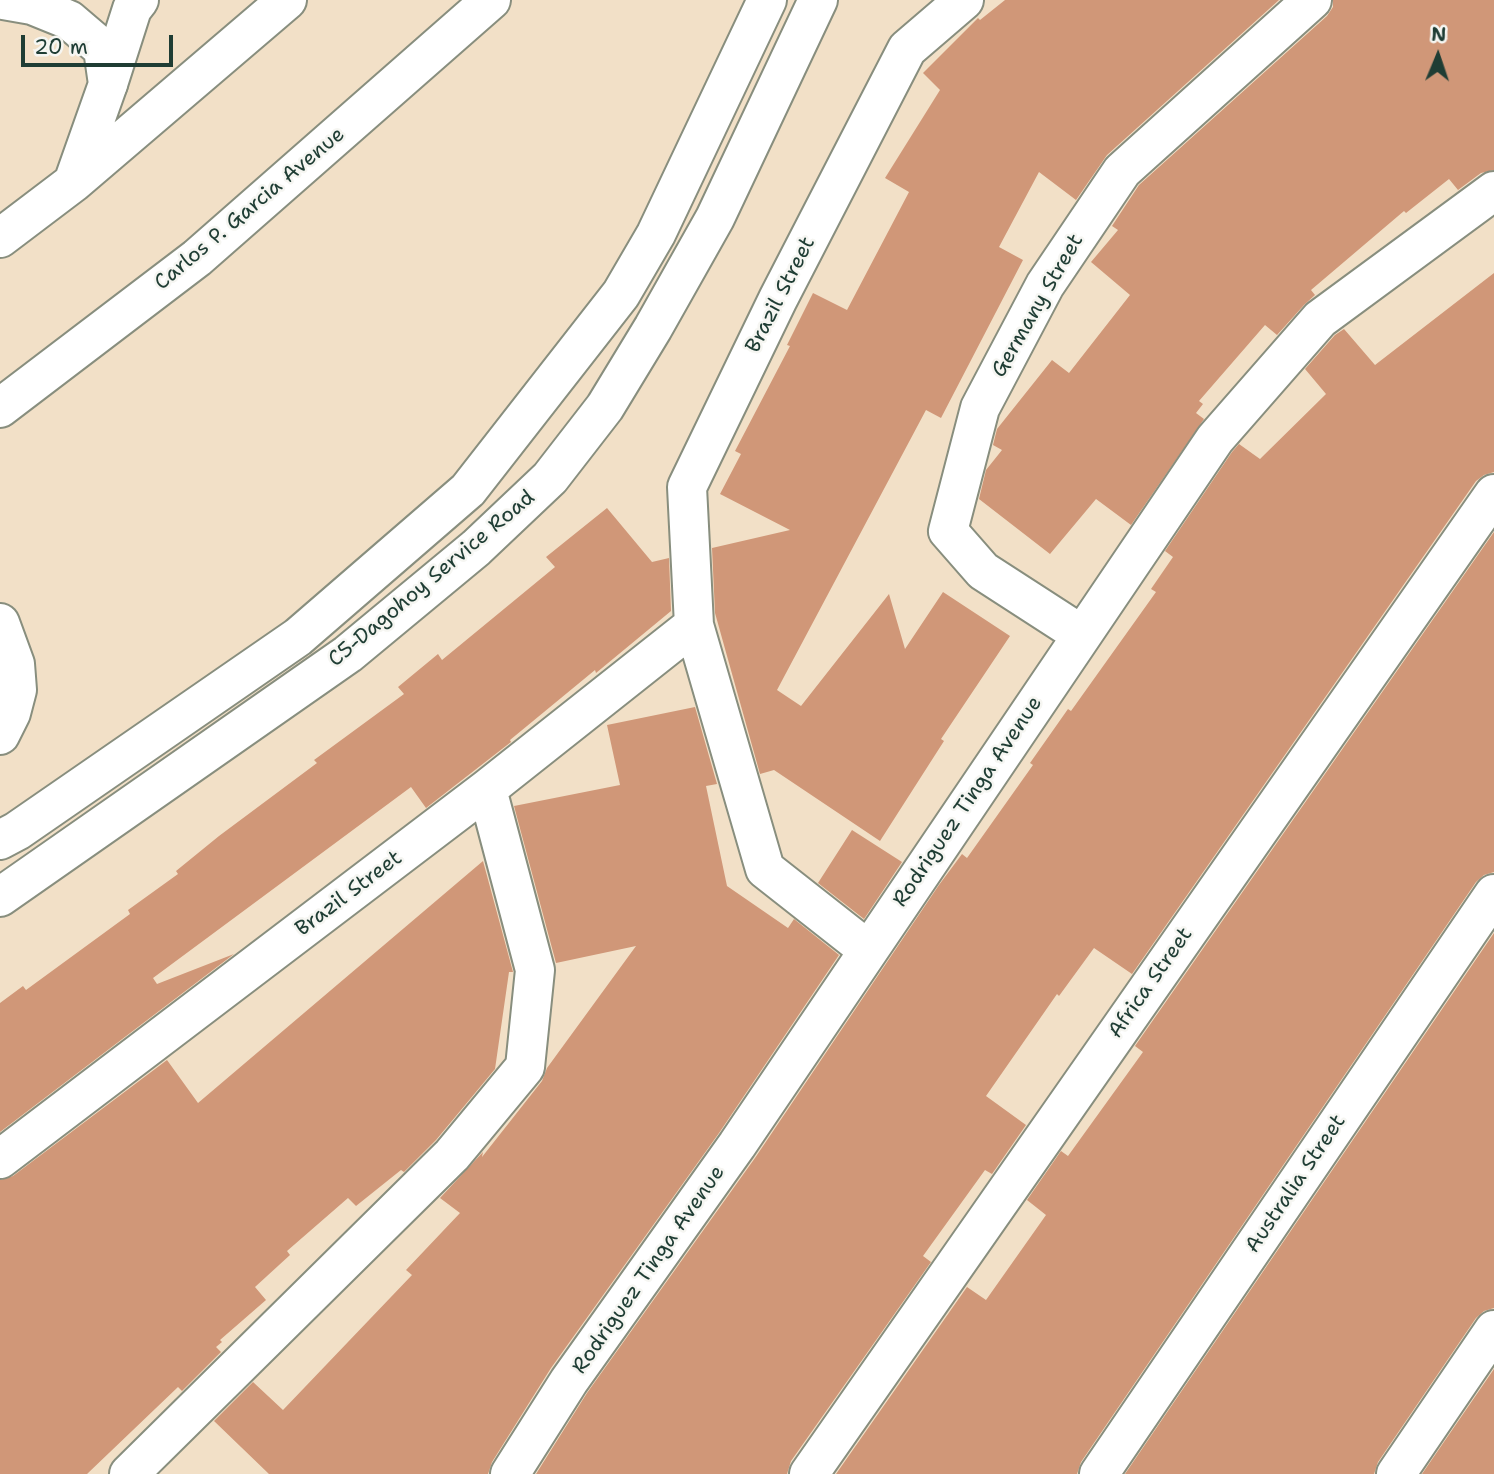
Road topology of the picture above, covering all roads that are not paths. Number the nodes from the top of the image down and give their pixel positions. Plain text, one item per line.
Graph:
1 (3, 0) edge
2 (139, 0) edge
3 (287, 0) edge
4 (491, 0) edge
5 (767, 0) edge
6 (818, 0) edge
7 (964, 0) edge
8 (1312, 0) edge
9 (108, 84) junction
10 (74, 182) junction
11 (1494, 191) edge
12 (0, 238) edge
13 (0, 408) edge
14 (1494, 494) edge
15 (0, 623) edge
16 (694, 625) junction
17 (1082, 635) junction
18 (0, 735) edge
19 (487, 789) junction
20 (0, 840) edge
21 (1494, 894) edge
22 (0, 897) edge
23 (868, 950) junction
24 (0, 1159) edge
25 (1494, 1330) edge
26 (129, 1474) edge
27 (510, 1474) edge
28 (809, 1474) edge
29 (1099, 1474) edge
30 (1396, 1474) edge

1 - 9 street
2 - 9 street
3 - 10 street
4 - 13 street, Carlos P. Garcia Avenue
5 - 20 street
6 - 22 street, C5-Dagohoy Service Road
7 - 16 street, Brazil Street
8 - 17 street, Germany Street
9 - 10 street
10 - 12 street
11 - 17 street, Rodriguez Tinga Avenue
14 - 28 street, Africa Street
15 - 18 street
16 - 19 street, Brazil Street
16 - 23 street, Brazil Street
17 - 23 street, Rodriguez Tinga Avenue
19 - 24 street, Brazil Street
19 - 26 street
21 - 29 street, Australia Street
23 - 27 street, Rodriguez Tinga Avenue
25 - 30 street

